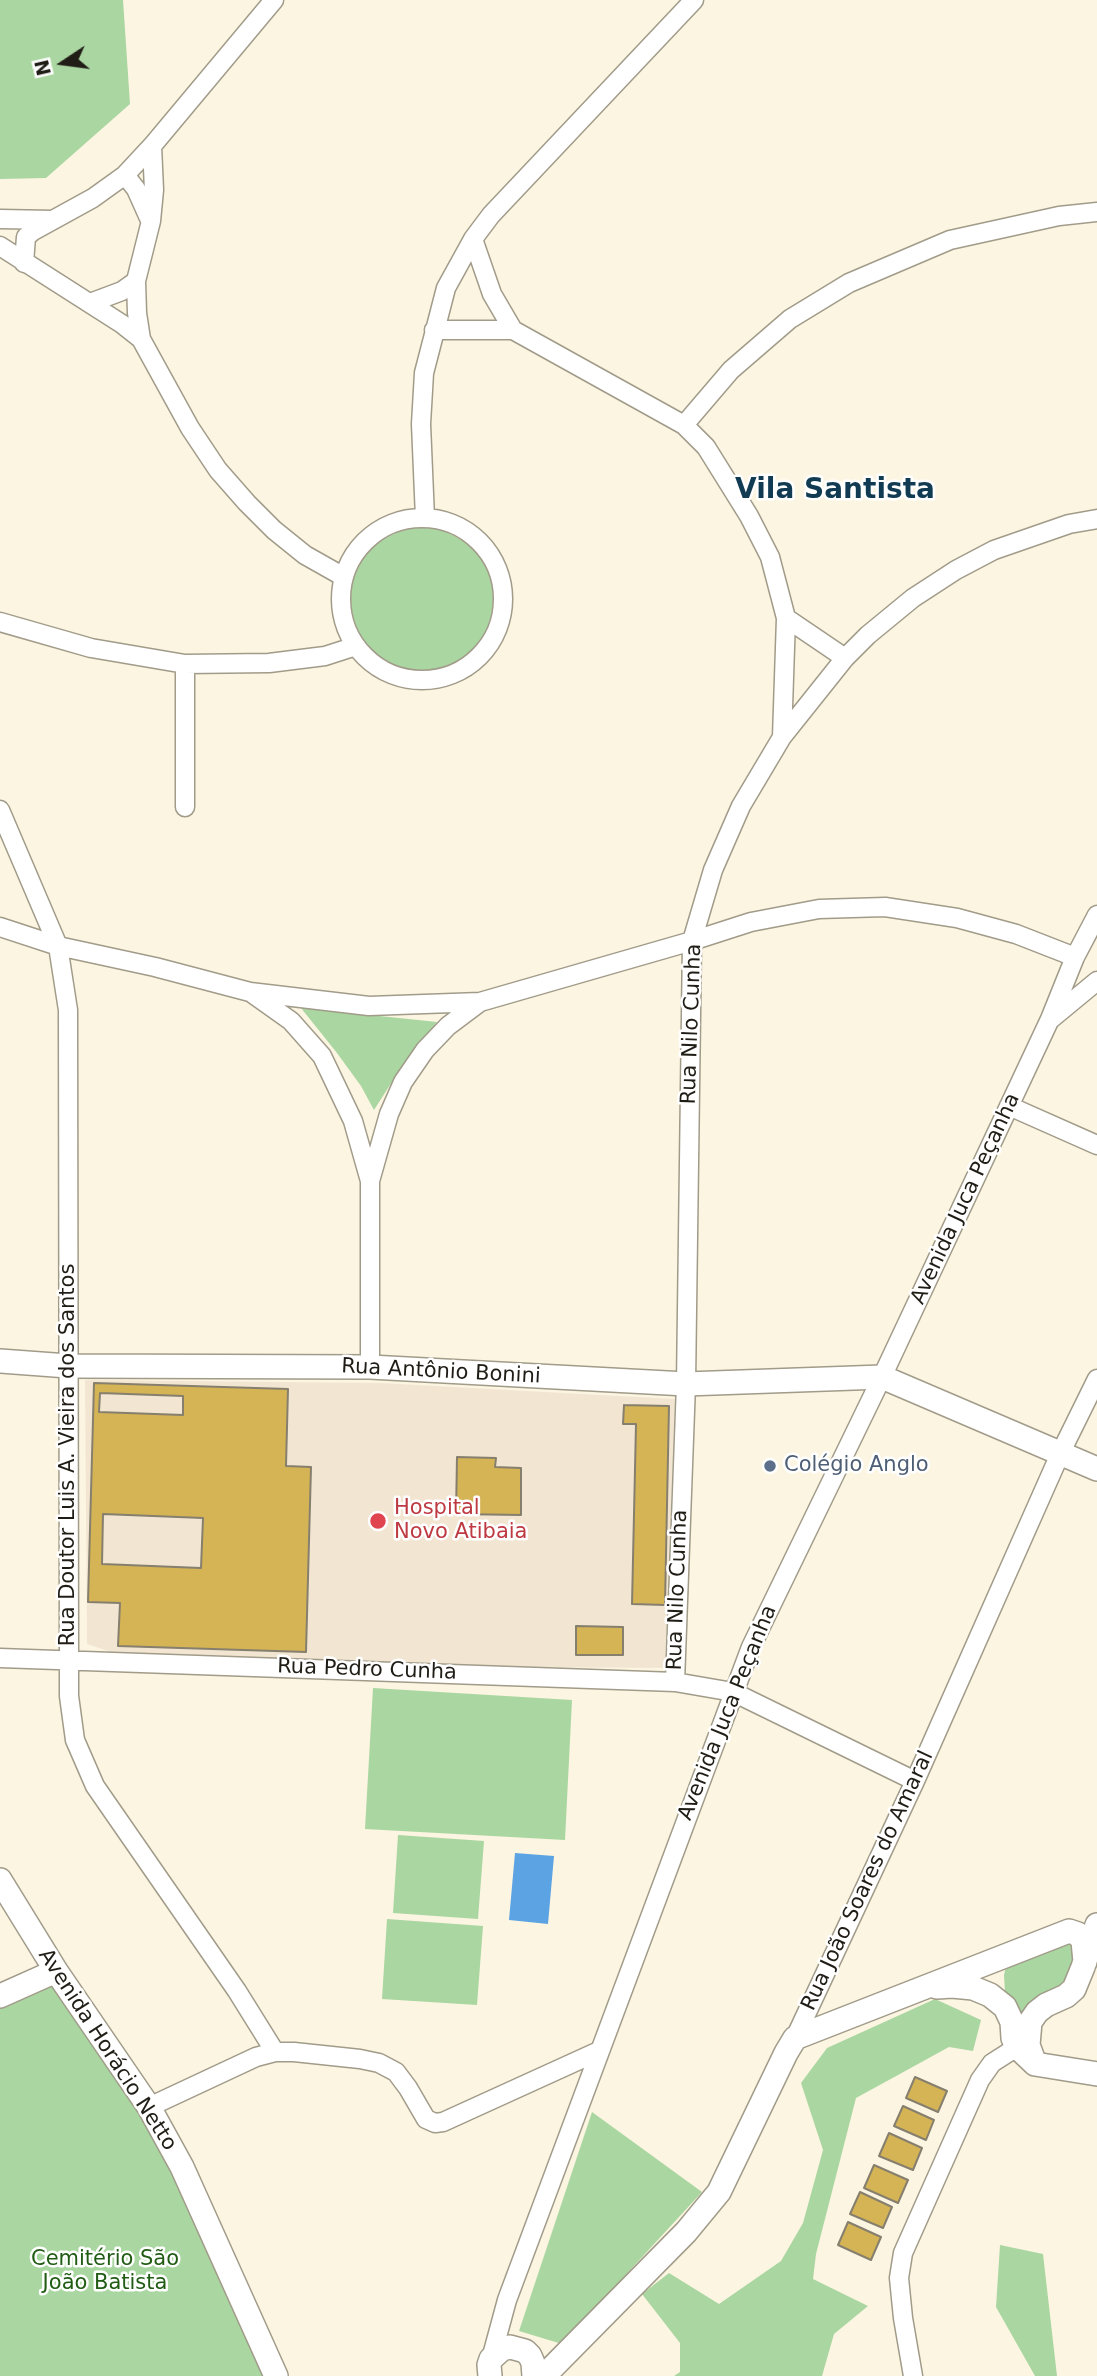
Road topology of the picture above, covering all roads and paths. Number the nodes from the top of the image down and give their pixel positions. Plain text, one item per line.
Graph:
1 (274, 0) edge
2 (694, 0) edge
3 (152, 146) junction
4 (125, 175) junction
5 (1097, 212) edge
6 (0, 219) edge
7 (53, 220) junction
8 (150, 221) junction
9 (472, 239) junction
10 (0, 246) edge
11 (24, 263) junction
12 (136, 281) junction
13 (90, 303) junction
14 (433, 330) junction
15 (513, 330) junction
16 (141, 339) junction
17 (684, 425) junction
18 (425, 518) junction
19 (1097, 519) edge
20 (344, 577) junction
21 (786, 618) junction
22 (0, 622) edge
23 (356, 646) junction
24 (845, 658) junction
25 (185, 664) junction
26 (782, 737) junction
27 (184, 807) dead end
28 (0, 810) edge
29 (1097, 915) edge
30 (0, 927) edge
31 (692, 941) junction
32 (58, 946) junction
33 (1075, 957) junction
34 (1097, 981) edge
35 (250, 992) junction
36 (480, 1002) junction
37 (1050, 1019) junction
38 (1009, 1106) junction
39 (389, 1114) junction
40 (353, 1121) junction
41 (1097, 1145) edge
42 (370, 1181) junction
43 (0, 1361) edge
44 (68, 1366) junction
45 (370, 1367) junction
46 (882, 1377) junction
47 (686, 1384) junction
48 (1096, 1387) edge
49 (1060, 1454) junction
50 (1097, 1469) edge
51 (0, 1658) edge
52 (69, 1659) junction
53 (675, 1682) junction
54 (733, 1692) junction
55 (915, 1781) junction
56 (0, 1880) edge
57 (1097, 1925) edge
58 (1013, 1952) junction
59 (1085, 1962) junction
60 (55, 1970) junction
61 (905, 1994) junction
62 (0, 1996) edge
63 (1005, 2007) junction
64 (1037, 2012) junction
65 (795, 2038) junction
66 (1017, 2047) junction
67 (599, 2051) junction
68 (275, 2052) junction
69 (1035, 2064) junction
70 (1097, 2074) edge
71 (149, 2107) junction
72 (507, 2300) junction
73 (578, 2342) junction
74 (526, 2352) junction
75 (489, 2369) edge
76 (276, 2376) edge
77 (534, 2376) edge
78 (544, 2376) edge
79 (914, 2376) edge

1 - 3 street
2 - 9 street
3 - 4 street
3 - 8 street
4 - 7 street
4 - 8 street
5 - 17 street
6 - 7 street
7 - 11 street
8 - 12 street
9 - 14 street
9 - 15 street
10 - 11 street
11 - 13 street
12 - 13 street
12 - 16 street
13 - 16 street
14 - 15 street
14 - 18 street
15 - 17 street
16 - 20 street
17 - 21 street
18 - 20 street
18 - 23 street
19 - 24 street, Rua Nilo Cunha
20 - 23 street
21 - 24 street
21 - 26 street
22 - 25 street
23 - 25 street
24 - 26 street, Rua Nilo Cunha
25 - 27 street
26 - 31 street, Rua Nilo Cunha
28 - 32 street, Rua Doutor Luis A. Vieira dos Santos
29 - 33 street, Avenida Juca Peçanha
30 - 32 street
31 - 33 street
31 - 36 street
31 - 47 street, Rua Nilo Cunha
32 - 35 street
32 - 44 street, Rua Doutor Luis A. Vieira dos Santos
33 - 37 street, Avenida Juca Peçanha
34 - 37 street
35 - 36 street
35 - 40 street
36 - 39 street
37 - 38 street, Avenida Juca Peçanha
38 - 41 street
38 - 46 street, Avenida Juca Peçanha
39 - 40 street
39 - 42 street
40 - 42 street
42 - 45 street
43 - 44 main road, Rua Antônio Bonini
44 - 45 main road, Rua Antônio Bonini
44 - 52 street, Rua Doutor Luis A. Vieira dos Santos
45 - 47 main road, Rua Antônio Bonini
46 - 47 main road, Rua Antônio Bonini
46 - 49 main road
46 - 54 street, Avenida Juca Peçanha
47 - 53 street, Rua Nilo Cunha
48 - 49 street, Rua João Soares do Amaral
49 - 50 main road
49 - 55 street, Rua João Soares do Amaral
51 - 52 street, Rua Pedro Cunha
52 - 53 street, Rua Pedro Cunha
52 - 68 street, Rua Doutor Luis A. Vieira dos Santos
53 - 54 street, Rua Pedro Cunha
54 - 55 street, Rua Pedro Cunha
54 - 67 street, Avenida Juca Peçanha
55 - 65 street, Rua João Soares do Amaral
56 - 60 main road, Avenida Horácio Netto
57 - 59 main road
58 - 59 main road
58 - 61 main road
58 - 63 main road
59 - 64 main road
60 - 62 main road
60 - 71 main road, Avenida Horácio Netto
61 - 63 main road
61 - 65 main road
63 - 64 main road
63 - 66 main road
64 - 69 main road
65 - 73 main road, Rua João Soares do Amaral
66 - 69 main road
66 - 79 street
67 - 68 street
67 - 72 street, Avenida Juca Peçanha
68 - 71 street
69 - 70 main road
71 - 76 main road, Avenida Horácio Netto
72 - 74 street
72 - 75 street, Avenida Juca Peçanha
73 - 74 main road, Rua João Soares do Amaral
73 - 78 main road, Rua João Soares do Amaral
74 - 75 main road, Rua João Soares do Amaral
74 - 77 main road

